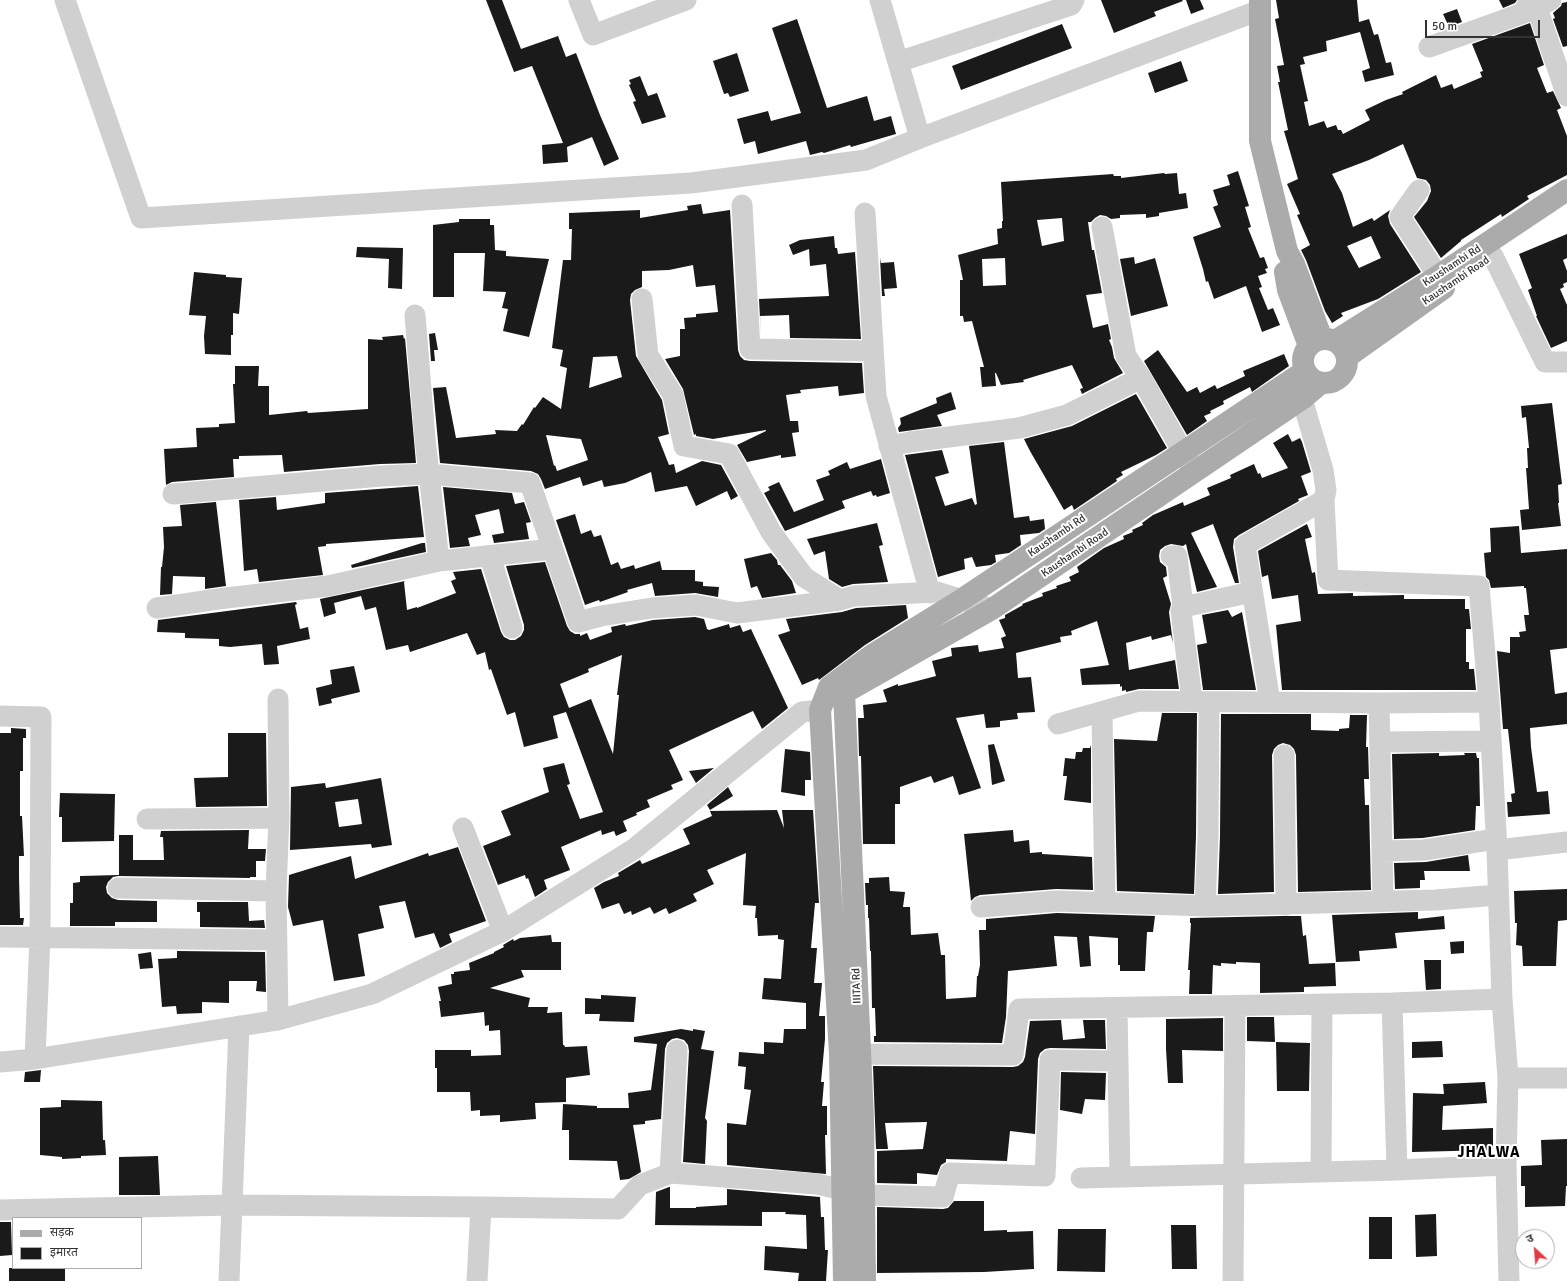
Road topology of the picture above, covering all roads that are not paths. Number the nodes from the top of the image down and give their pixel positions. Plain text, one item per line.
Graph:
1 (64, 0) edge
2 (579, 0) edge
3 (686, 0) edge
4 (880, 0) edge
5 (1074, 0) edge
6 (1538, 3) edge
7 (1260, 5) edge
8 (1428, 47) dead end
9 (898, 62) junction
10 (1567, 96) edge
11 (920, 138) junction
12 (1419, 190) dead end
13 (1567, 190) edge
14 (742, 205) dead end
15 (1567, 207) edge
16 (865, 213) dead end
17 (1102, 227) dead end
18 (1493, 256) junction
19 (1438, 276) junction
20 (642, 299) dead end
21 (415, 315) dead end
22 (1328, 346) junction
23 (873, 351) junction
24 (1567, 362) edge
25 (1313, 377) junction
26 (1141, 378) junction
27 (1302, 399) junction
28 (889, 446) junction
29 (1183, 452) junction
30 (1194, 472) junction
31 (429, 474) junction
32 (173, 494) dead end
33 (1324, 500) junction
34 (553, 549) junction
35 (490, 556) junction
36 (1170, 556) dead end
37 (439, 561) junction
38 (1252, 592) junction
39 (930, 593) junction
40 (840, 600) junction
41 (961, 600) junction
42 (1183, 607) junction
43 (157, 608) dead end
44 (992, 609) junction
45 (512, 628) dead end
46 (844, 692) junction
47 (278, 699) dead end
48 (1183, 701) junction
49 (1209, 702) junction
50 (1270, 702) junction
51 (1489, 702) junction
52 (1379, 704) junction
53 (820, 710) junction
54 (1102, 712) junction
55 (0, 716) edge
56 (1058, 724) dead end
57 (1491, 741) junction
58 (1380, 742) junction
59 (1284, 755) dead end
60 (147, 818) dead end
61 (279, 818) junction
62 (463, 828) dead end
63 (1567, 842) edge
64 (1497, 844) junction
65 (1383, 851) junction
66 (118, 888) dead end
67 (276, 891) junction
68 (1498, 895) junction
69 (1383, 900) junction
70 (1105, 903) junction
71 (1286, 905) junction
72 (1205, 906) junction
73 (981, 907) dead end
74 (503, 931) junction
75 (0, 937) edge
76 (40, 937) junction
77 (277, 940) junction
78 (1502, 999) junction
79 (1392, 1003) junction
80 (1322, 1004) junction
81 (1235, 1006) junction
82 (1117, 1008) junction
83 (278, 1020) junction
84 (239, 1026) junction
85 (677, 1050) dead end
86 (850, 1054) junction
87 (35, 1059) junction
88 (1118, 1061) junction
89 (0, 1062) edge
90 (1508, 1078) junction
91 (1567, 1078) edge
92 (1506, 1165) junction
93 (1396, 1170) junction
94 (1321, 1172) junction
95 (671, 1173) junction
96 (1235, 1174) junction
97 (1120, 1176) junction
98 (1081, 1178) dead end
99 (841, 1190) junction
100 (864, 1195) junction
101 (232, 1206) junction
102 (481, 1208) junction
103 (0, 1210) edge
104 (229, 1281) edge
105 (477, 1281) edge
106 (844, 1281) edge
107 (865, 1281) edge
108 (1233, 1281) edge
109 (1509, 1281) edge

1 - 11 street
2 - 3 street
4 - 9 street
5 - 9 street
6 - 8 street
6 - 10 street
7 - 11 street
7 - 22 main road
9 - 11 street
12 - 19 street
13 - 19 main road, Kaushambi Rd
14 - 23 street
15 - 18 main road, Kaushambi Road
16 - 23 street
17 - 26 street
18 - 22 main road, Kaushambi Road
18 - 24 street
19 - 22 main road, Kaushambi Rd
20 - 40 street
21 - 31 street
22 - 25 main road
22 - 25 main road
23 - 28 street
25 - 27 main road, Kaushambi Road
25 - 29 main road, Kaushambi Rd
26 - 28 street
26 - 29 street
27 - 30 main road, Kaushambi Road
27 - 33 street
28 - 39 street
29 - 30 street
29 - 41 main road, Kaushambi Rd
30 - 44 main road, Kaushambi Road
31 - 32 street
31 - 34 street
31 - 37 street
33 - 38 street
33 - 51 street
34 - 35 street
34 - 40 street
35 - 37 street
35 - 45 street
36 - 42 street
37 - 43 street
38 - 42 street
38 - 50 street
39 - 40 street
39 - 41 street
41 - 44 street
41 - 53 main road, Kaushambi Rd
42 - 48 street
44 - 46 main road, Kaushambi Road
46 - 53 main road, Kaushambi Road
46 - 86 main road, IIITA Rd
47 - 61 street
48 - 49 street
48 - 54 street
49 - 50 street
49 - 72 street
50 - 52 street
51 - 52 street
51 - 57 street
52 - 58 street
53 - 74 street
53 - 86 main road, IIITA Rd
54 - 56 street
54 - 70 street
55 - 76 street
57 - 58 street
57 - 64 street
58 - 65 street
59 - 71 street
60 - 61 street
61 - 67 street
62 - 74 street
63 - 64 street
64 - 65 street
64 - 68 street
65 - 69 street
66 - 67 street
67 - 77 street
68 - 69 street
68 - 78 street
69 - 71 street
70 - 72 street
70 - 73 street
71 - 72 street
74 - 83 street
75 - 76 street
76 - 77 street
76 - 87 street
77 - 83 street
78 - 79 street
78 - 90 street
79 - 80 street
79 - 93 street
80 - 81 street
80 - 94 street
81 - 82 street
81 - 96 street
82 - 86 street
82 - 88 street
83 - 84 street
84 - 87 street
84 - 101 street
85 - 95 street
86 - 99 main road, IIITA Rd
86 - 100 main road, IIITA Rd
87 - 89 street
88 - 97 street
88 - 100 street
90 - 91 street
90 - 92 street
92 - 93 street
92 - 109 street
93 - 94 street
94 - 96 street
95 - 99 street
95 - 102 street
96 - 97 street
96 - 108 street
97 - 98 street
99 - 100 street
99 - 106 main road, IIITA Rd
100 - 107 main road, IIITA Rd
101 - 102 street
101 - 103 street
101 - 104 street
102 - 105 street

